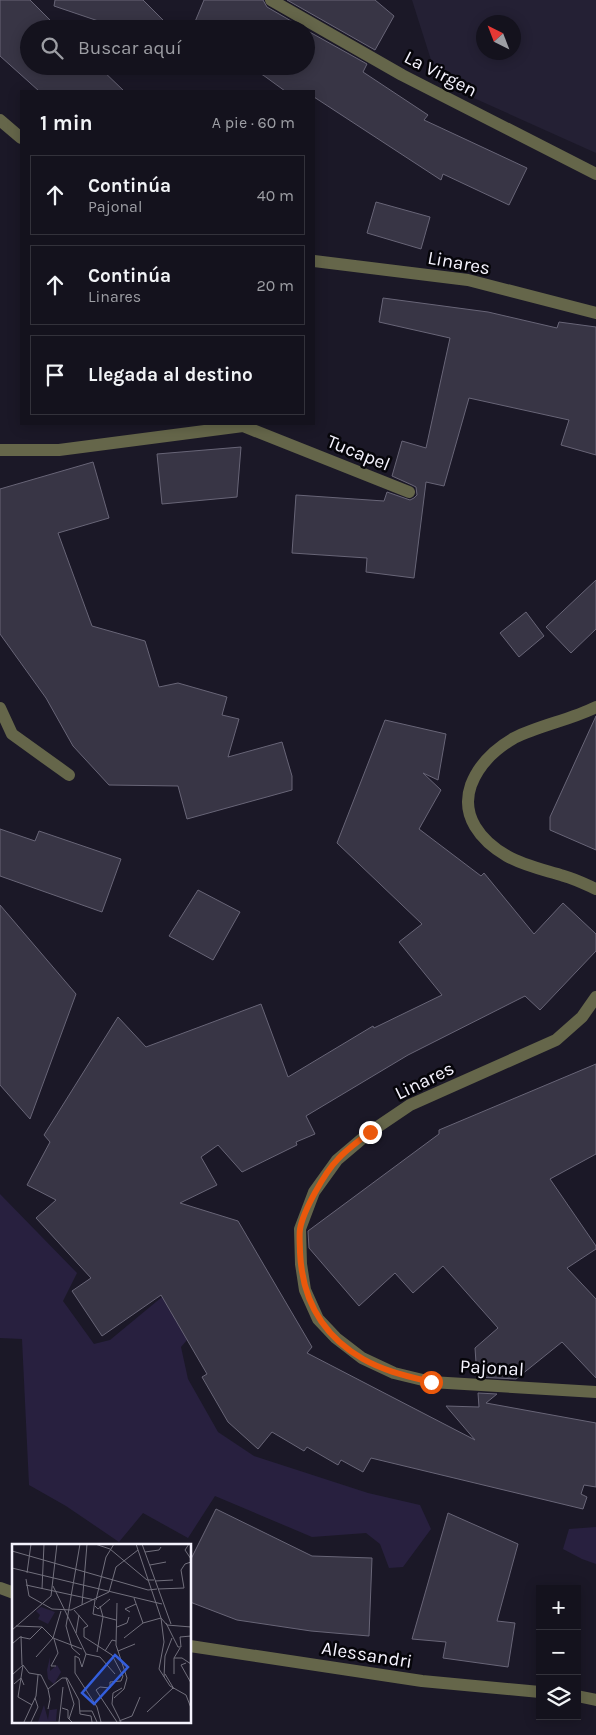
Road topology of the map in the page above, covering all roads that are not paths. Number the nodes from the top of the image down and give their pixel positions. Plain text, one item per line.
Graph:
1 (271, 0) edge
2 (306, 20) edge
3 (315, 25) edge
4 (0, 120) edge
5 (20, 137) edge
6 (596, 174) edge
7 (315, 261) edge
8 (596, 313) edge
9 (0, 450) edge
10 (409, 492) dead end
11 (596, 707) edge
12 (0, 708) edge
13 (69, 775) dead end
14 (596, 889) edge
15 (596, 997) edge
16 (300, 1229) joint
17 (596, 1392) edge
18 (0, 1588) edge
19 (12, 1592) edge
20 (191, 1646) edge
21 (536, 1692) edge
22 (581, 1697) edge
23 (596, 1700) edge

1 - 2 street, La Virgen
3 - 6 street, La Virgen
4 - 5 street
7 - 8 street, Linares
9 - 10 street, Tucapel
11 - 14 street
12 - 13 street
15 - 16 street, Linares
16 - 17 street, Pajonal
18 - 19 street
20 - 21 street, Alessandri
22 - 23 street

